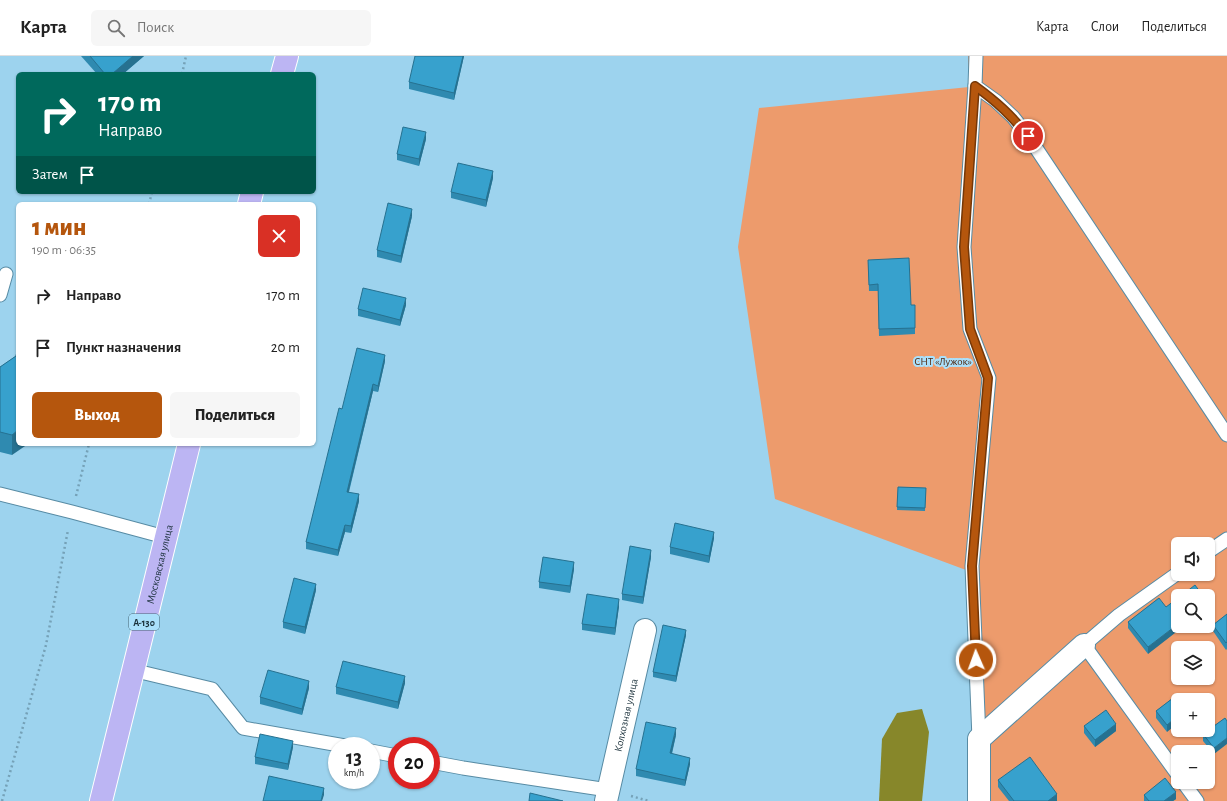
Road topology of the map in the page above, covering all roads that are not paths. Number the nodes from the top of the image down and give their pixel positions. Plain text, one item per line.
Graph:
1 (287, 56) edge
2 (976, 56) edge
3 (283, 72) edge
4 (975, 86) junction
5 (6, 274) dead end
6 (0, 295) edge
7 (1227, 435) edge
8 (188, 446) edge
9 (0, 494) edge
10 (165, 537) junction
11 (1227, 539) edge
12 (1215, 547) edge
13 (1171, 578) edge
14 (645, 630) dead end
15 (1084, 645) junction
16 (132, 670) junction
17 (979, 739) junction
18 (328, 743) edge
19 (440, 764) edge
20 (1171, 765) edge
21 (1188, 789) edge
22 (607, 796) edge
23 (101, 801) edge
24 (979, 801) edge
25 (1197, 801) edge

1 - 3 highway
2 - 4 lane
4 - 7 lane
4 - 17 lane
5 - 6 lane
8 - 10 highway, Московская улица / А-130
9 - 10 lane
10 - 16 highway, Московская улица / А-130
11 - 12 lane
13 - 15 lane
14 - 22 street, Колхозная улица
15 - 17 street
15 - 20 lane
16 - 18 lane
16 - 23 highway, Московская улица / А-130
17 - 24 street
19 - 22 lane
21 - 25 lane

